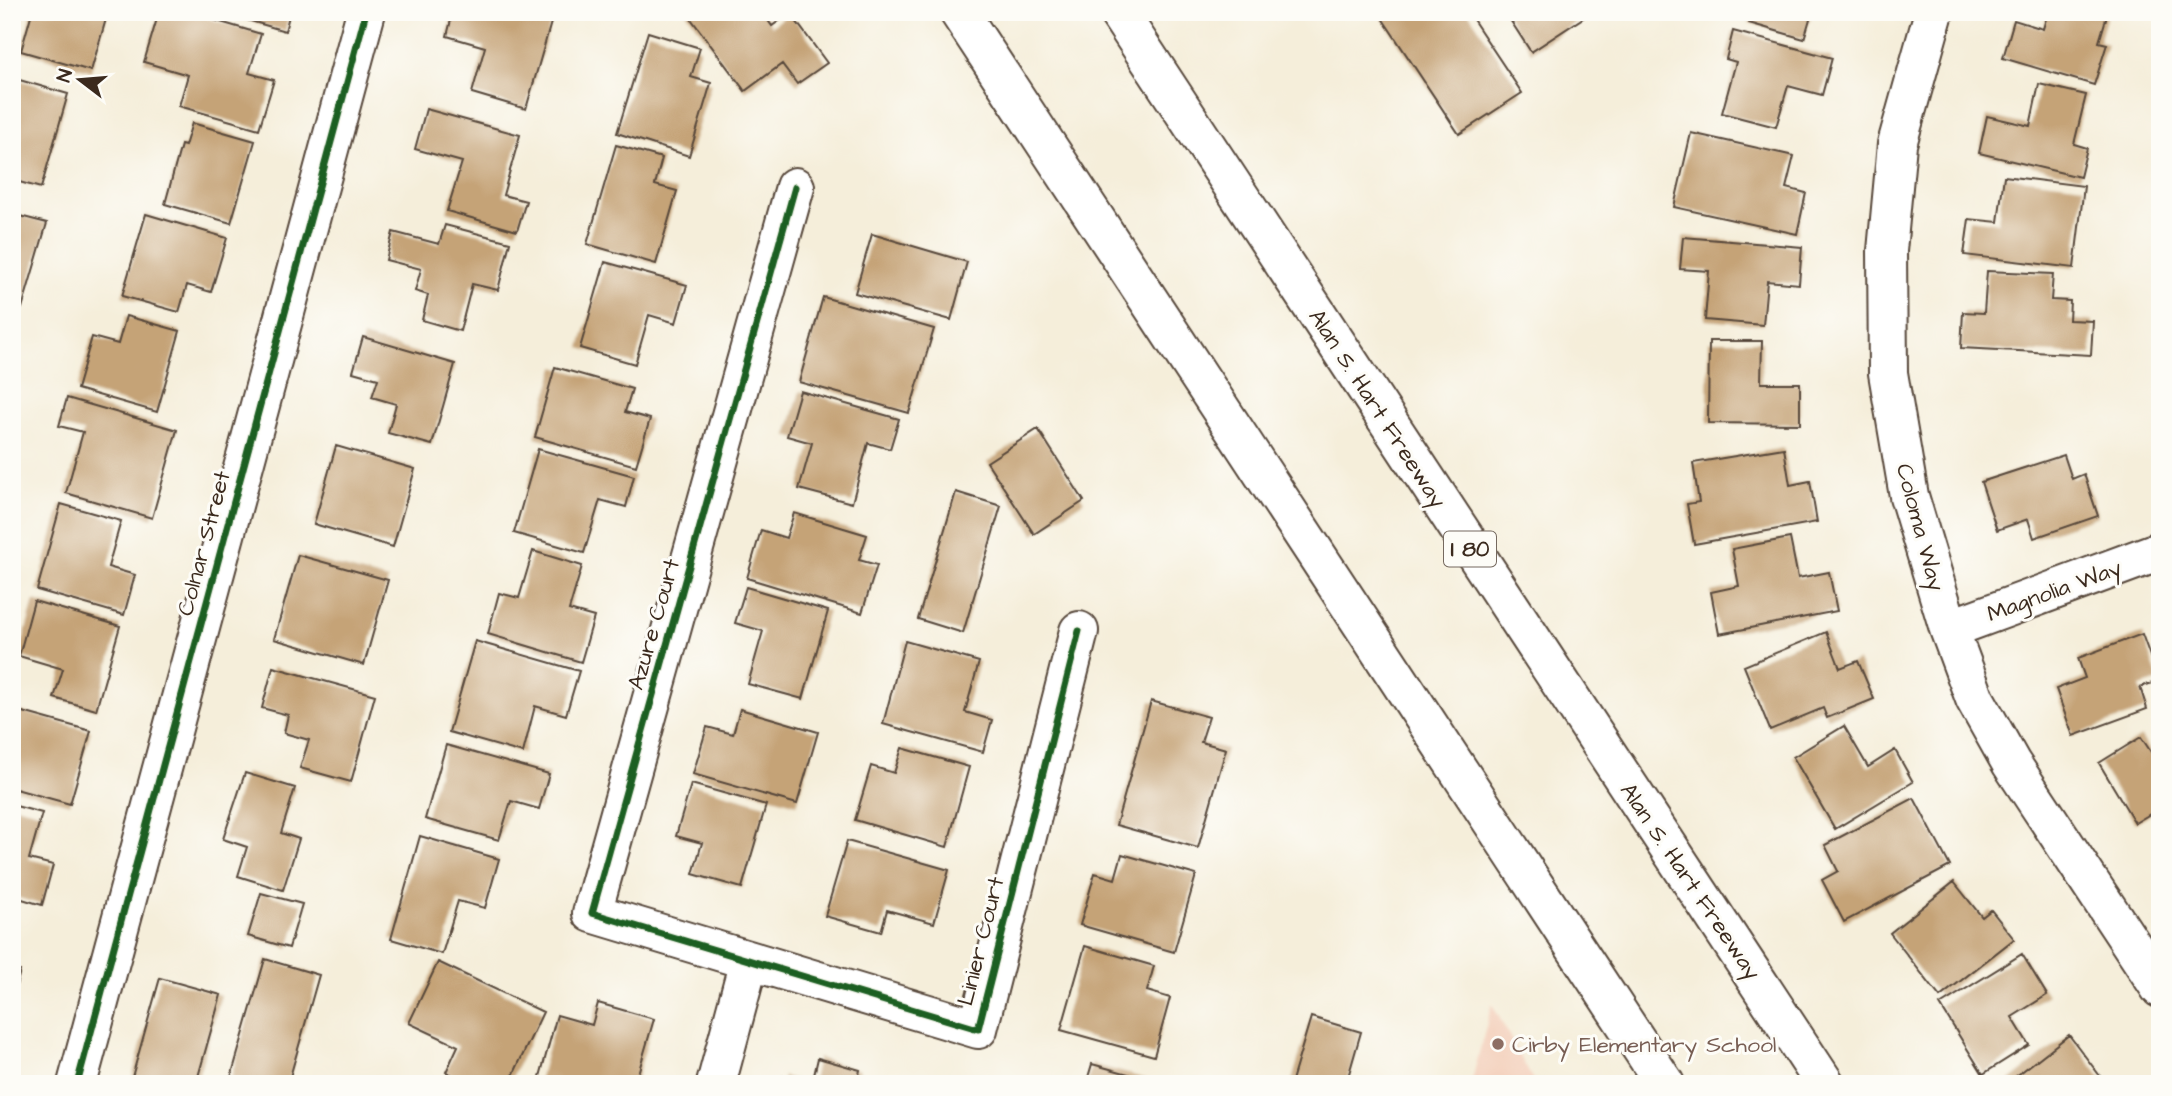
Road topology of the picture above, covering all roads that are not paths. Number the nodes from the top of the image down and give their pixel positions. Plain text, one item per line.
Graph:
1 (366, 12) edge
2 (960, 12) edge
3 (1118, 12) edge
4 (1934, 12) edge
5 (795, 187) dead end
6 (2160, 551) edge
7 (1949, 629) junction
8 (1079, 631) dead end
9 (749, 961) junction
10 (2160, 988) edge
11 (77, 1084) edge
12 (716, 1084) edge
13 (1665, 1084) edge
14 (1825, 1084) edge

1 - 11 main road, Colnar Street
2 - 13 main road
3 - 14 main road, Alan S. Hart Freeway / I 80
4 - 7 main road, Coloma Way
5 - 9 main road, Azure Court
6 - 7 main road, Magnolia Way
7 - 10 main road, Coloma Way
8 - 9 main road, Linier Court
9 - 12 main road

